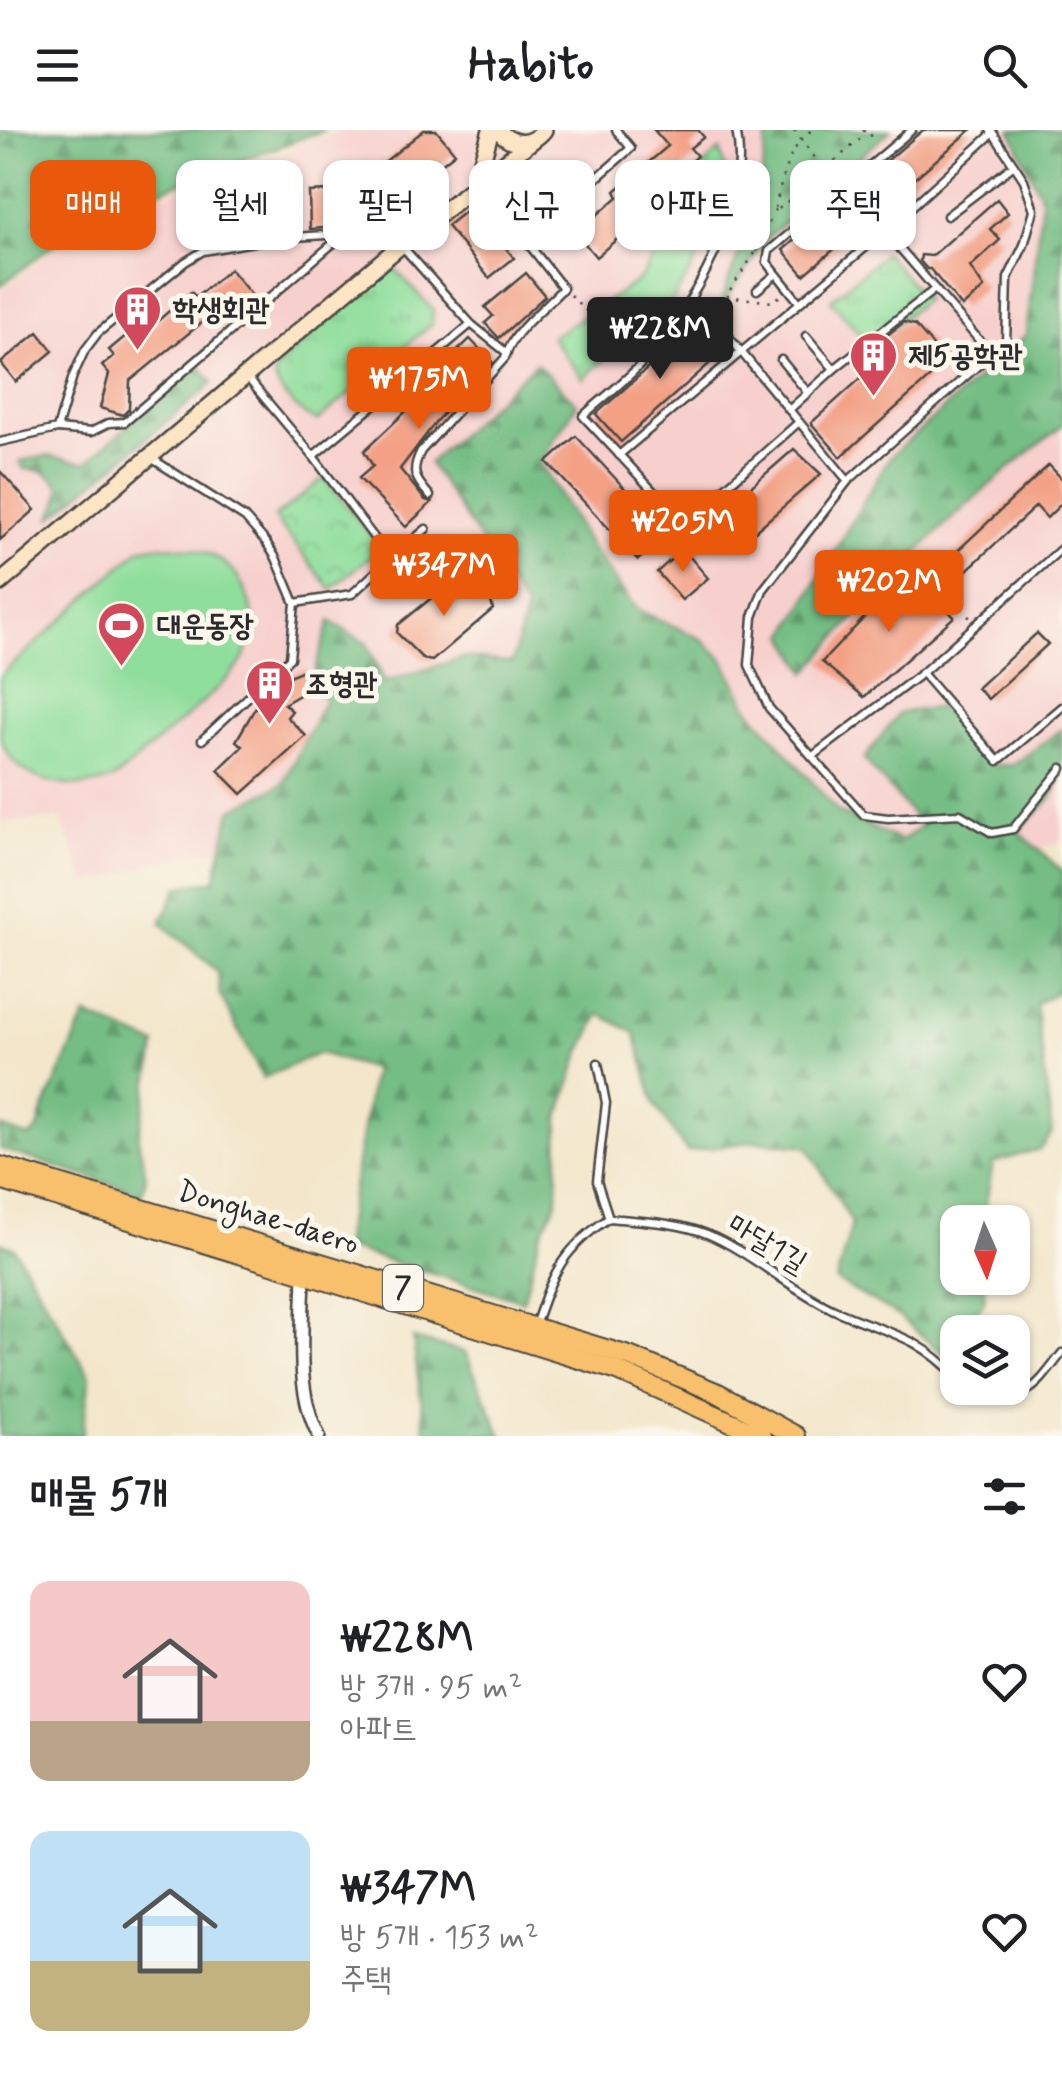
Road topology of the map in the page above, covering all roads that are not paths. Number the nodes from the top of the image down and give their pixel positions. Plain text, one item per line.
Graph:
1 (494, 130) edge
2 (616, 130) edge
3 (736, 130) edge
4 (912, 130) edge
5 (992, 132) edge
6 (541, 134) edge
7 (506, 159) joint
8 (484, 160) edge
9 (1014, 166) junction
10 (469, 190) edge
11 (916, 202) edge
12 (449, 206) edge
13 (947, 216) dead end
14 (323, 236) edge
15 (325, 250) edge
16 (395, 250) edge
17 (405, 250) edge
18 (533, 250) edge
19 (862, 250) edge
20 (901, 250) edge
21 (775, 275) junction
22 (935, 289) junction
23 (757, 290) dead end
24 (689, 302) junction
25 (799, 302) junction
26 (471, 324) junction
27 (806, 336) dead end
28 (740, 350) junction
29 (507, 353) junction
30 (991, 354) junction
31 (781, 360) dead end
32 (834, 370) junction
33 (245, 375) junction
34 (808, 393) junction
35 (789, 410) junction
36 (799, 422) junction
37 (58, 429) junction
38 (0, 442) edge
39 (313, 456) junction
40 (620, 456) junction
41 (150, 458) junction
42 (848, 481) junction
43 (430, 496) dead end
44 (426, 530) dead end
45 (1062, 548) edge
46 (390, 560) junction
47 (0, 583) edge
48 (295, 604) junction
49 (922, 673) junction
50 (1062, 707) edge
51 (202, 740) dead end
52 (813, 756) junction
53 (1062, 768) edge
54 (598, 1063) dead end
55 (0, 1166) edge
56 (0, 1180) edge
57 (608, 1218) junction
58 (304, 1275) junction
59 (535, 1328) junction
60 (1062, 1353) edge
61 (940, 1361) edge
62 (1030, 1390) edge
63 (319, 1436) edge
64 (762, 1436) edge
65 (796, 1436) edge

1 - 6 street
1 - 8 street
2 - 7 lane
3 - 24 lane
4 - 21 lane
5 - 9 lane
5 - 11 lane
6 - 7 street
9 - 13 lane
9 - 30 lane
10 - 12 street
14 - 37 lane
15 - 37 lane
16 - 33 street
17 - 26 lane
18 - 29 lane
19 - 25 lane
20 - 22 lane
21 - 23 lane
21 - 25 lane
22 - 30 lane
22 - 32 lane
24 - 28 lane
24 - 40 lane
25 - 28 lane
26 - 29 lane
26 - 39 lane
27 - 32 lane
28 - 35 lane
28 - 40 lane
29 - 43 lane
30 - 42 lane
31 - 34 lane
32 - 34 lane
33 - 39 lane
33 - 41 street
34 - 35 lane
35 - 36 lane
36 - 40 lane
36 - 42 lane
37 - 38 lane
39 - 46 lane
41 - 47 street
41 - 48 lane
42 - 52 lane
44 - 46 lane
45 - 49 lane
46 - 48 lane
48 - 51 lane
49 - 50 lane
49 - 52 lane
52 - 53 lane
54 - 57 lane
55 - 59 main road, Donghae-daero / 7
56 - 58 main road, Donghae-daero / 7
57 - 59 lane
57 - 61 lane, 마달1길
58 - 63 street
58 - 64 main road, Donghae-daero / 7
59 - 65 main road, Donghae-daero / 7
60 - 62 lane

